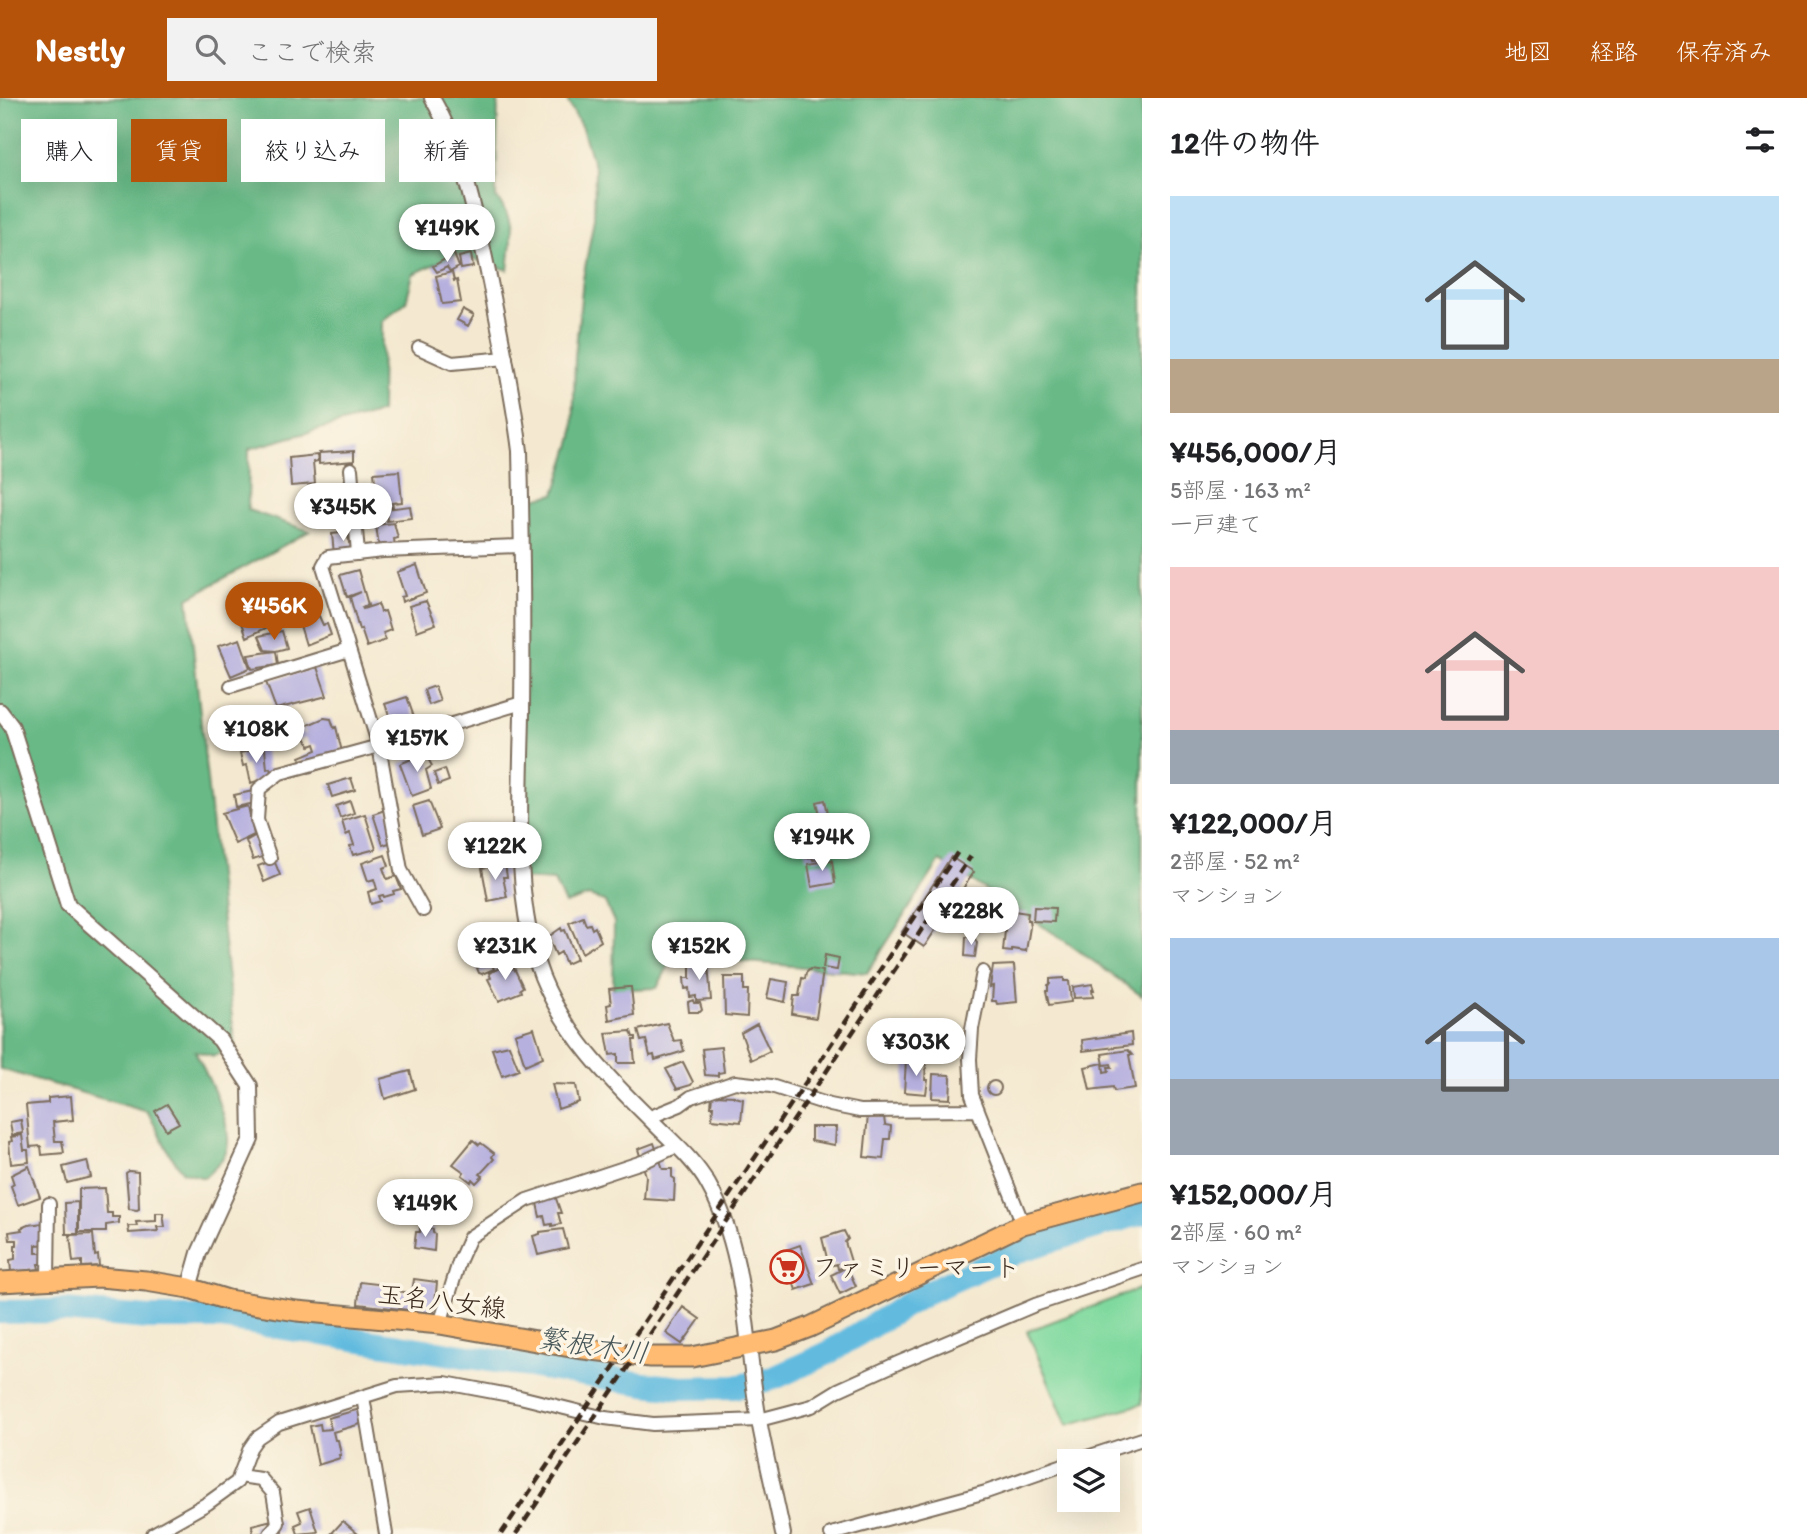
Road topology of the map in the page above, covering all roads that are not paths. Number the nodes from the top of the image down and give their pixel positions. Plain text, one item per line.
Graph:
1 (432, 98) edge
2 (419, 348) dead end
3 (506, 358) junction
4 (351, 470) dead end
5 (522, 546) junction
6 (358, 554) junction
7 (349, 650) junction
8 (231, 686) dead end
9 (522, 703) junction
10 (0, 711) edge
11 (379, 746) junction
12 (270, 858) dead end
13 (423, 910) dead end
14 (983, 972) dead end
15 (978, 1110) junction
16 (648, 1118) junction
17 (677, 1146) junction
18 (1142, 1192) edge
19 (50, 1204) dead end
20 (1023, 1224) junction
21 (1142, 1269) edge
22 (48, 1279) junction
23 (0, 1282) edge
24 (189, 1288) junction
25 (440, 1324) junction
26 (750, 1354) junction
27 (363, 1397) junction
28 (759, 1418) junction
29 (1142, 1439) edge
30 (1112, 1449) edge
31 (1057, 1467) edge
32 (239, 1476) junction
33 (153, 1534) edge
34 (270, 1534) edge
35 (386, 1534) edge
36 (783, 1534) edge
37 (831, 1534) edge

1 - 3 street
2 - 3 street
3 - 5 street
4 - 6 street
5 - 6 street
5 - 9 street
6 - 7 street
7 - 8 street
7 - 11 street
9 - 11 street
9 - 16 street
10 - 24 street
11 - 12 street
11 - 13 street
14 - 15 street
15 - 16 street
15 - 20 street
16 - 17 street
17 - 25 street
17 - 26 street
18 - 20 main road, 玉名八女線
19 - 22 street
20 - 26 main road, 玉名八女線
21 - 28 street
22 - 23 main road, 玉名八女線
22 - 24 main road, 玉名八女線
24 - 25 main road, 玉名八女線
25 - 26 main road, 玉名八女線
26 - 28 street
27 - 28 street
27 - 32 street
27 - 35 street
28 - 36 street
29 - 30 street
31 - 37 street
32 - 33 street
32 - 34 street

